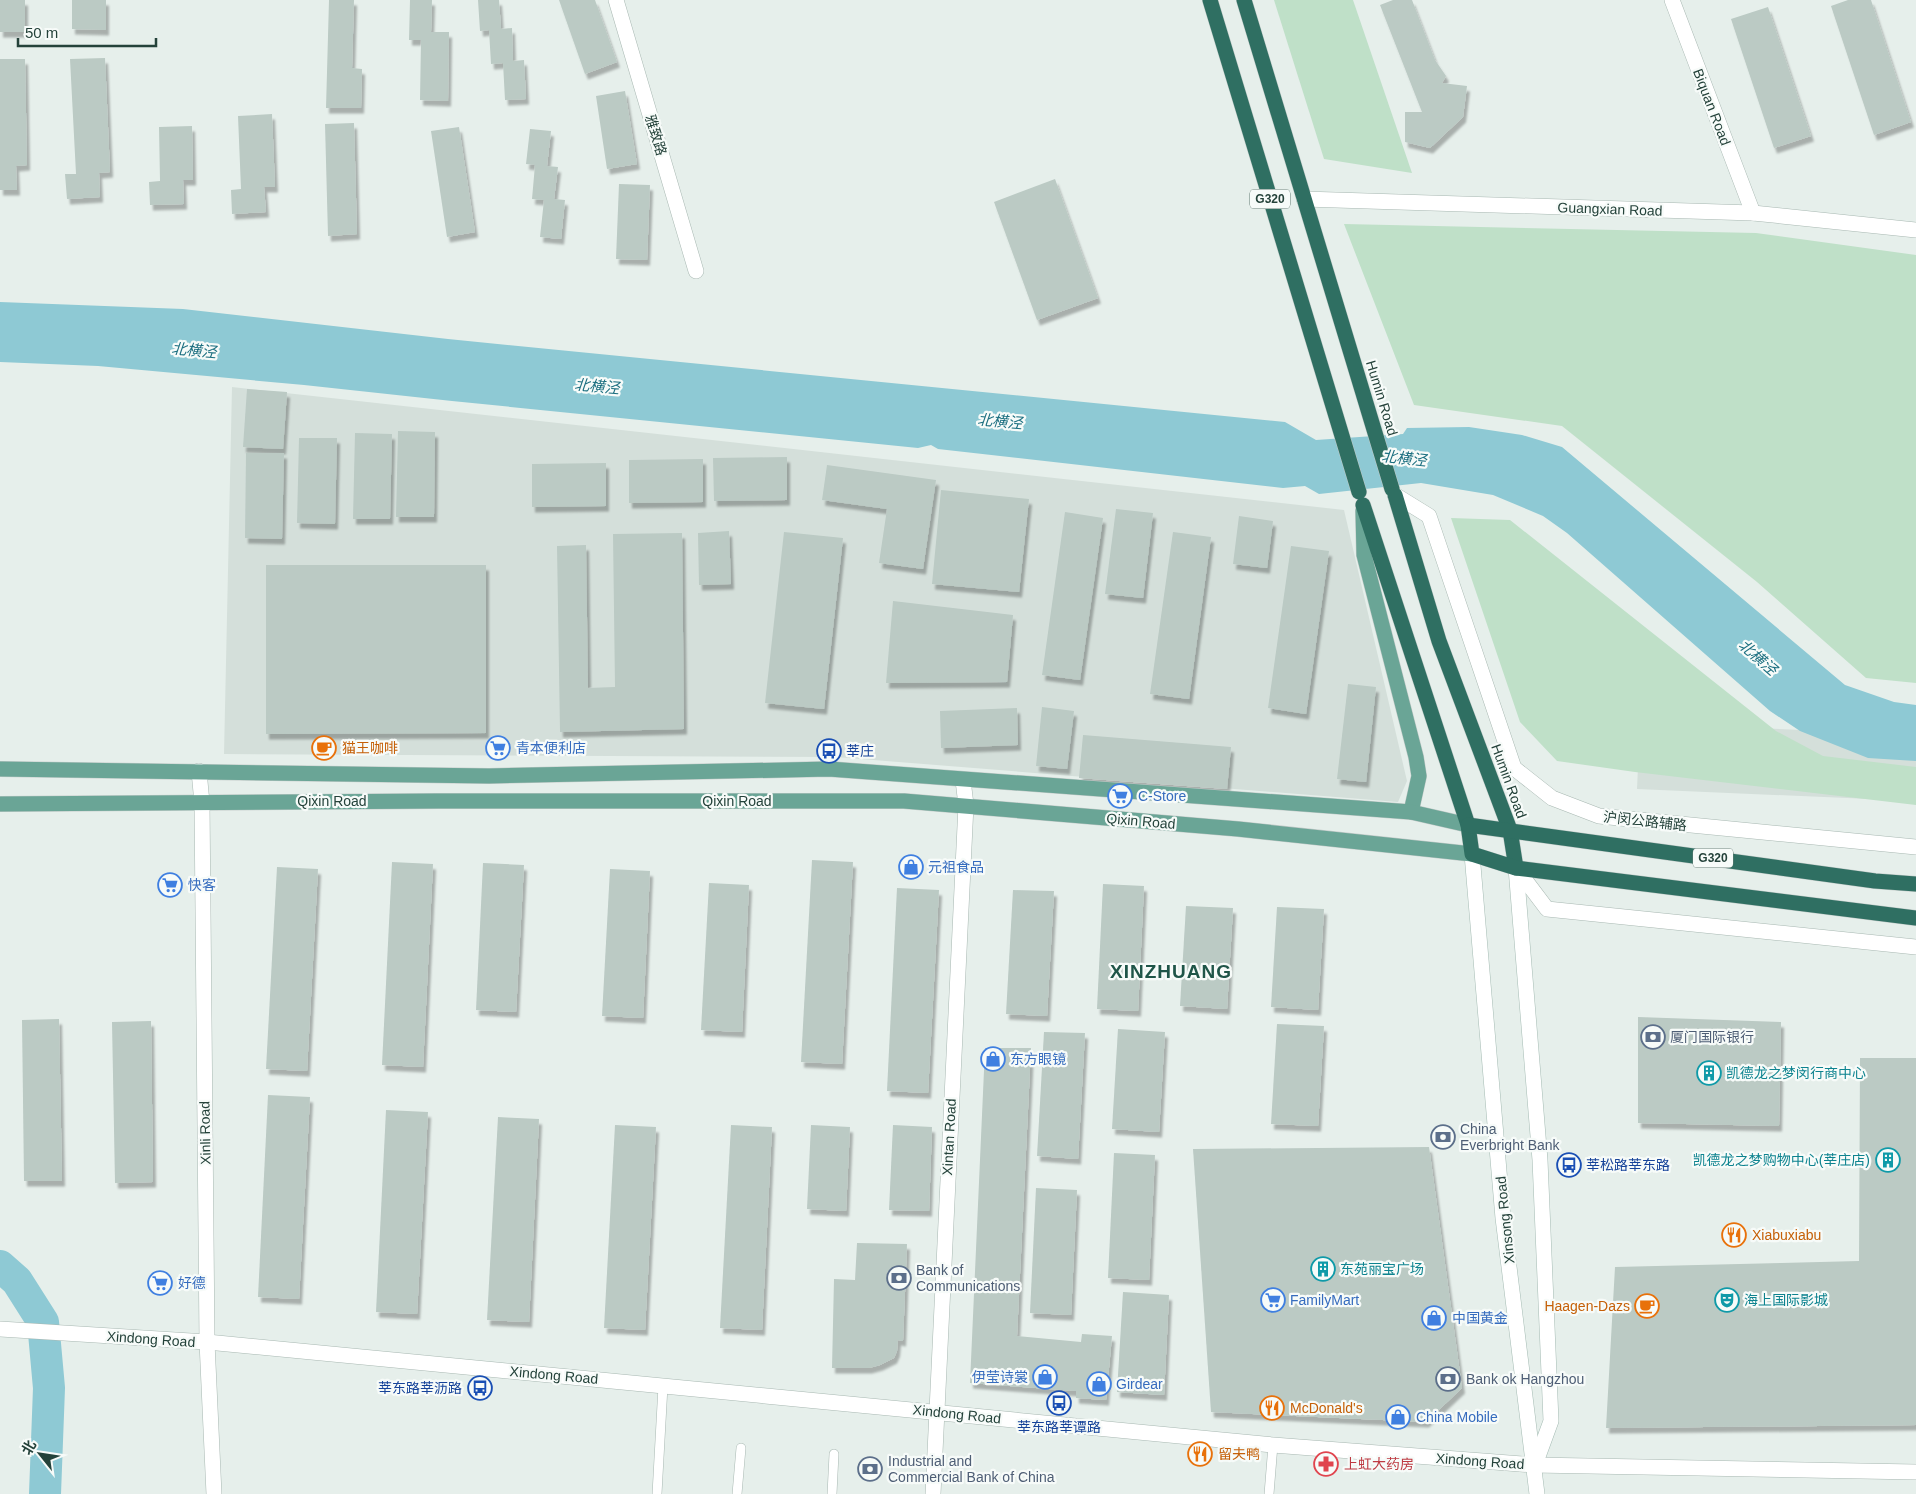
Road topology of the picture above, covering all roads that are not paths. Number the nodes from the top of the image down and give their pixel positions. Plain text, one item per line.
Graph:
1 (616, 0) edge
2 (1210, 0) edge
3 (1244, 0) edge
4 (1672, 0) edge
5 (1304, 199) junction
6 (1753, 213) junction
7 (1916, 230) edge
8 (696, 271) dead end
9 (1393, 492) junction
10 (1361, 498) junction
11 (0, 769) edge
12 (199, 771) junction
13 (963, 780) junction
14 (202, 802) junction
15 (0, 804) edge
16 (966, 805) junction
17 (1411, 812) junction
18 (1468, 825) junction
19 (1510, 830) junction
20 (1916, 847) edge
21 (1472, 854) junction
22 (1516, 868) junction
23 (1916, 884) edge
24 (1916, 918) edge
25 (1916, 947) edge
26 (4, 1330) edge
27 (207, 1342) junction
28 (663, 1386) junction
29 (936, 1412) junction
30 (1272, 1445) junction
31 (741, 1448) dead end
32 (834, 1454) dead end
33 (1534, 1465) junction
34 (1916, 1472) edge
35 (214, 1494) edge
36 (657, 1494) edge
37 (737, 1494) edge
38 (832, 1494) edge
39 (933, 1494) edge
40 (1269, 1494) edge
41 (1537, 1494) edge

1 - 8 street, 雅致路
2 - 10 highway, G320
3 - 5 highway, Humin Road / G320
4 - 6 street, Biquan Road
5 - 6 street, Guangxian Road
5 - 9 highway, Humin Road / G320
6 - 7 street, Guangxian Road
9 - 19 highway, Humin Road / G320
9 - 20 street, 沪闵公路辅路
10 - 17 main road
10 - 18 highway, G320
11 - 12 main road, Qixin Road
12 - 13 main road, Qixin Road
12 - 14 street, Xinli Road
13 - 16 street, Xintan Road
13 - 17 main road, Qixin Road
14 - 15 main road, Qixin Road
14 - 16 main road, Qixin Road
14 - 27 street, Xinli Road
16 - 21 main road, Qixin Road
16 - 29 street, Xintan Road
17 - 18 main road, Qixin Road
18 - 19 highway, Humin Road / G320
18 - 21 highway, G320
19 - 22 highway, Humin Road / G320
19 - 23 highway, Humin Road / G320
21 - 22 highway
21 - 33 street, Xinsong Road
22 - 24 highway
22 - 25 street
22 - 33 street, Xinsong Road
26 - 27 street, Xindong Road
27 - 28 street, Xindong Road
27 - 35 street, Xinli Road
28 - 29 street, Xindong Road
28 - 36 lane
29 - 30 street, Xindong Road
29 - 39 street, Xintan Road
30 - 33 street, Xindong Road
30 - 40 lane
31 - 37 lane
32 - 38 lane
33 - 34 street, Xindong Road
33 - 41 street, Xinsong Road

